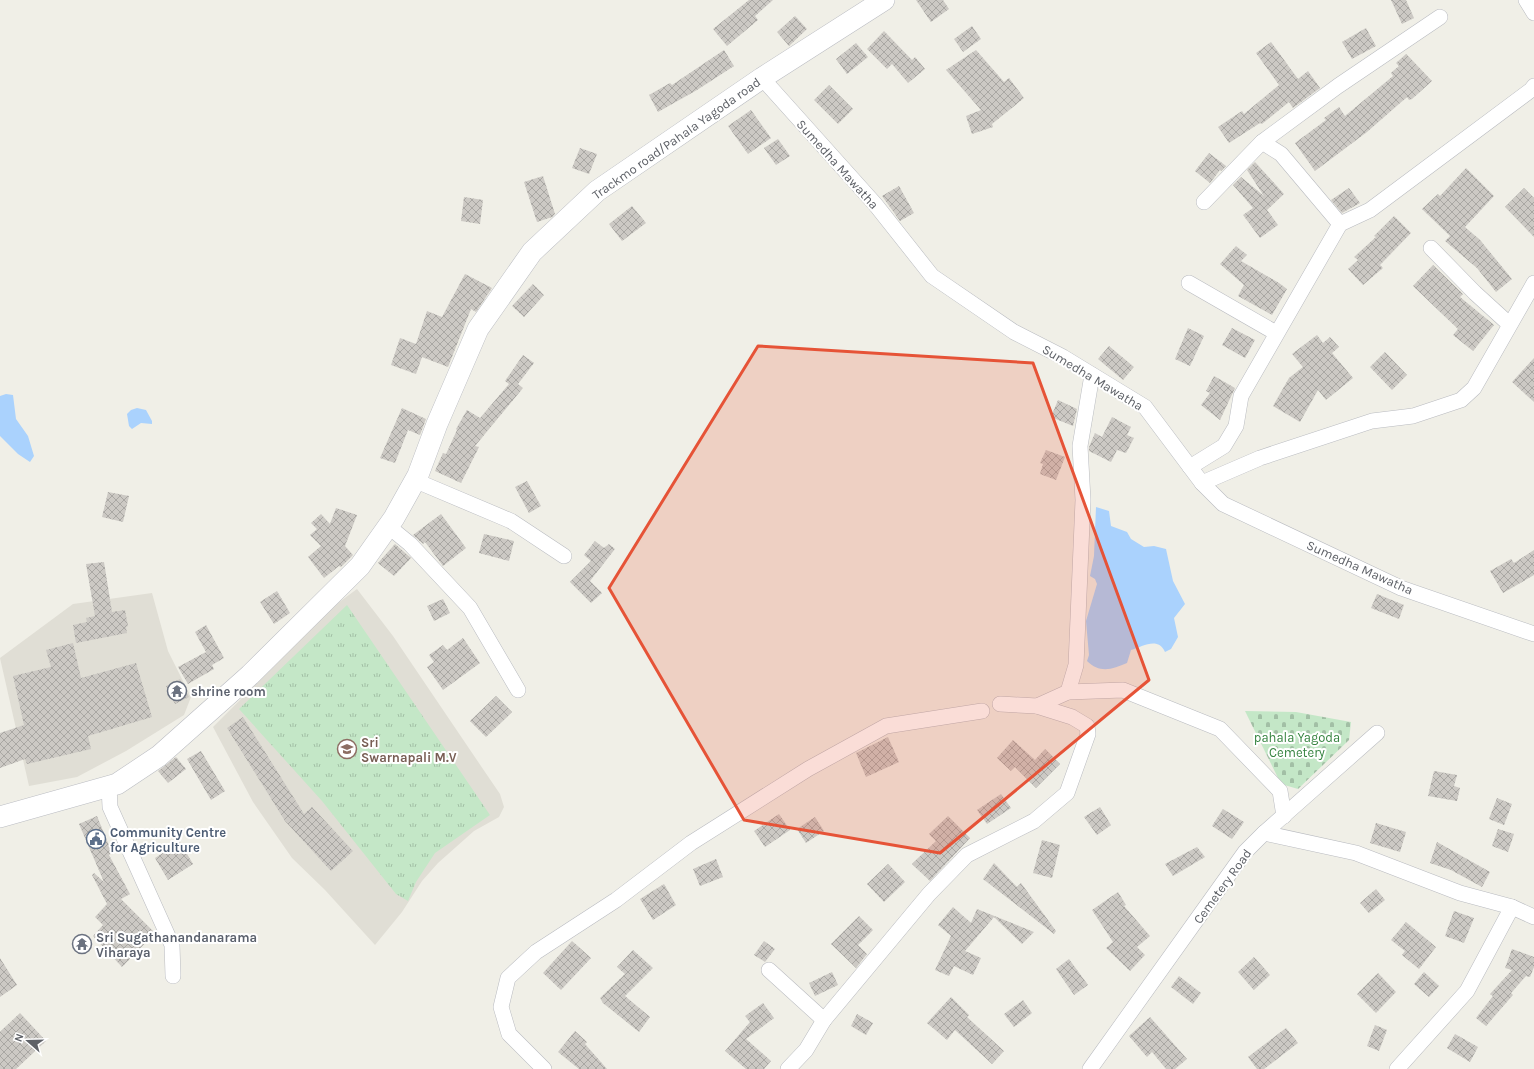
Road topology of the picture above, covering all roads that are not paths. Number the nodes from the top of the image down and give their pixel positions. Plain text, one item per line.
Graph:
1 (884, 0) edge
2 (1526, 0) edge
3 (1534, 13) edge
4 (1440, 17) dead end
5 (762, 78) junction
6 (1534, 86) edge
7 (1262, 142) junction
8 (1204, 202) dead end
9 (1340, 224) junction
10 (1430, 248) dead end
11 (1189, 282) dead end
12 (1534, 283) edge
13 (1510, 324) junction
14 (1276, 333) junction
15 (1092, 375) junction
16 (1190, 468) junction
17 (414, 480) junction
18 (1202, 483) junction
19 (388, 526) junction
20 (564, 556) dead end
21 (1534, 634) edge
22 (518, 690) dead end
23 (1068, 692) junction
24 (1000, 704) dead end
25 (1037, 706) junction
26 (982, 711) dead end
27 (1378, 733) dead end
28 (110, 786) junction
29 (1284, 816) junction
30 (0, 817) edge
31 (1264, 833) junction
32 (1512, 907) junction
33 (1534, 917) edge
34 (769, 970) dead end
35 (173, 976) dead end
36 (824, 1020) junction
37 (544, 1069) edge
38 (788, 1069) edge
39 (1090, 1069) edge
40 (1397, 1069) edge

1 - 5 street, Trackmo road/Pahala Yagoda road
2 - 3 street
4 - 7 street
5 - 15 street, Sumedha Mawatha
5 - 17 street, Trackmo road/Pahala Yagoda road
6 - 9 street
7 - 8 street
7 - 9 street
9 - 14 street
10 - 13 street
11 - 14 street
12 - 13 street
13 - 18 street
14 - 16 street
15 - 16 street, Sumedha Mawatha
15 - 23 street
16 - 18 street, Sumedha Mawatha
17 - 19 street, Trackmo road/Pahala Yagoda road
17 - 20 street
18 - 21 street, Sumedha Mawatha
19 - 22 street
19 - 28 street, Trackmo road/Pahala Yagoda road
23 - 25 street
23 - 29 street
24 - 25 street
25 - 36 street
26 - 37 street
27 - 29 street, Cemetery Road
28 - 30 street, Trackmo road/Pahala Yagoda road
28 - 35 street
29 - 31 street, Cemetery Road
31 - 32 street
31 - 39 street, Cemetery Road
32 - 33 street
32 - 40 street
34 - 36 street
36 - 38 street

